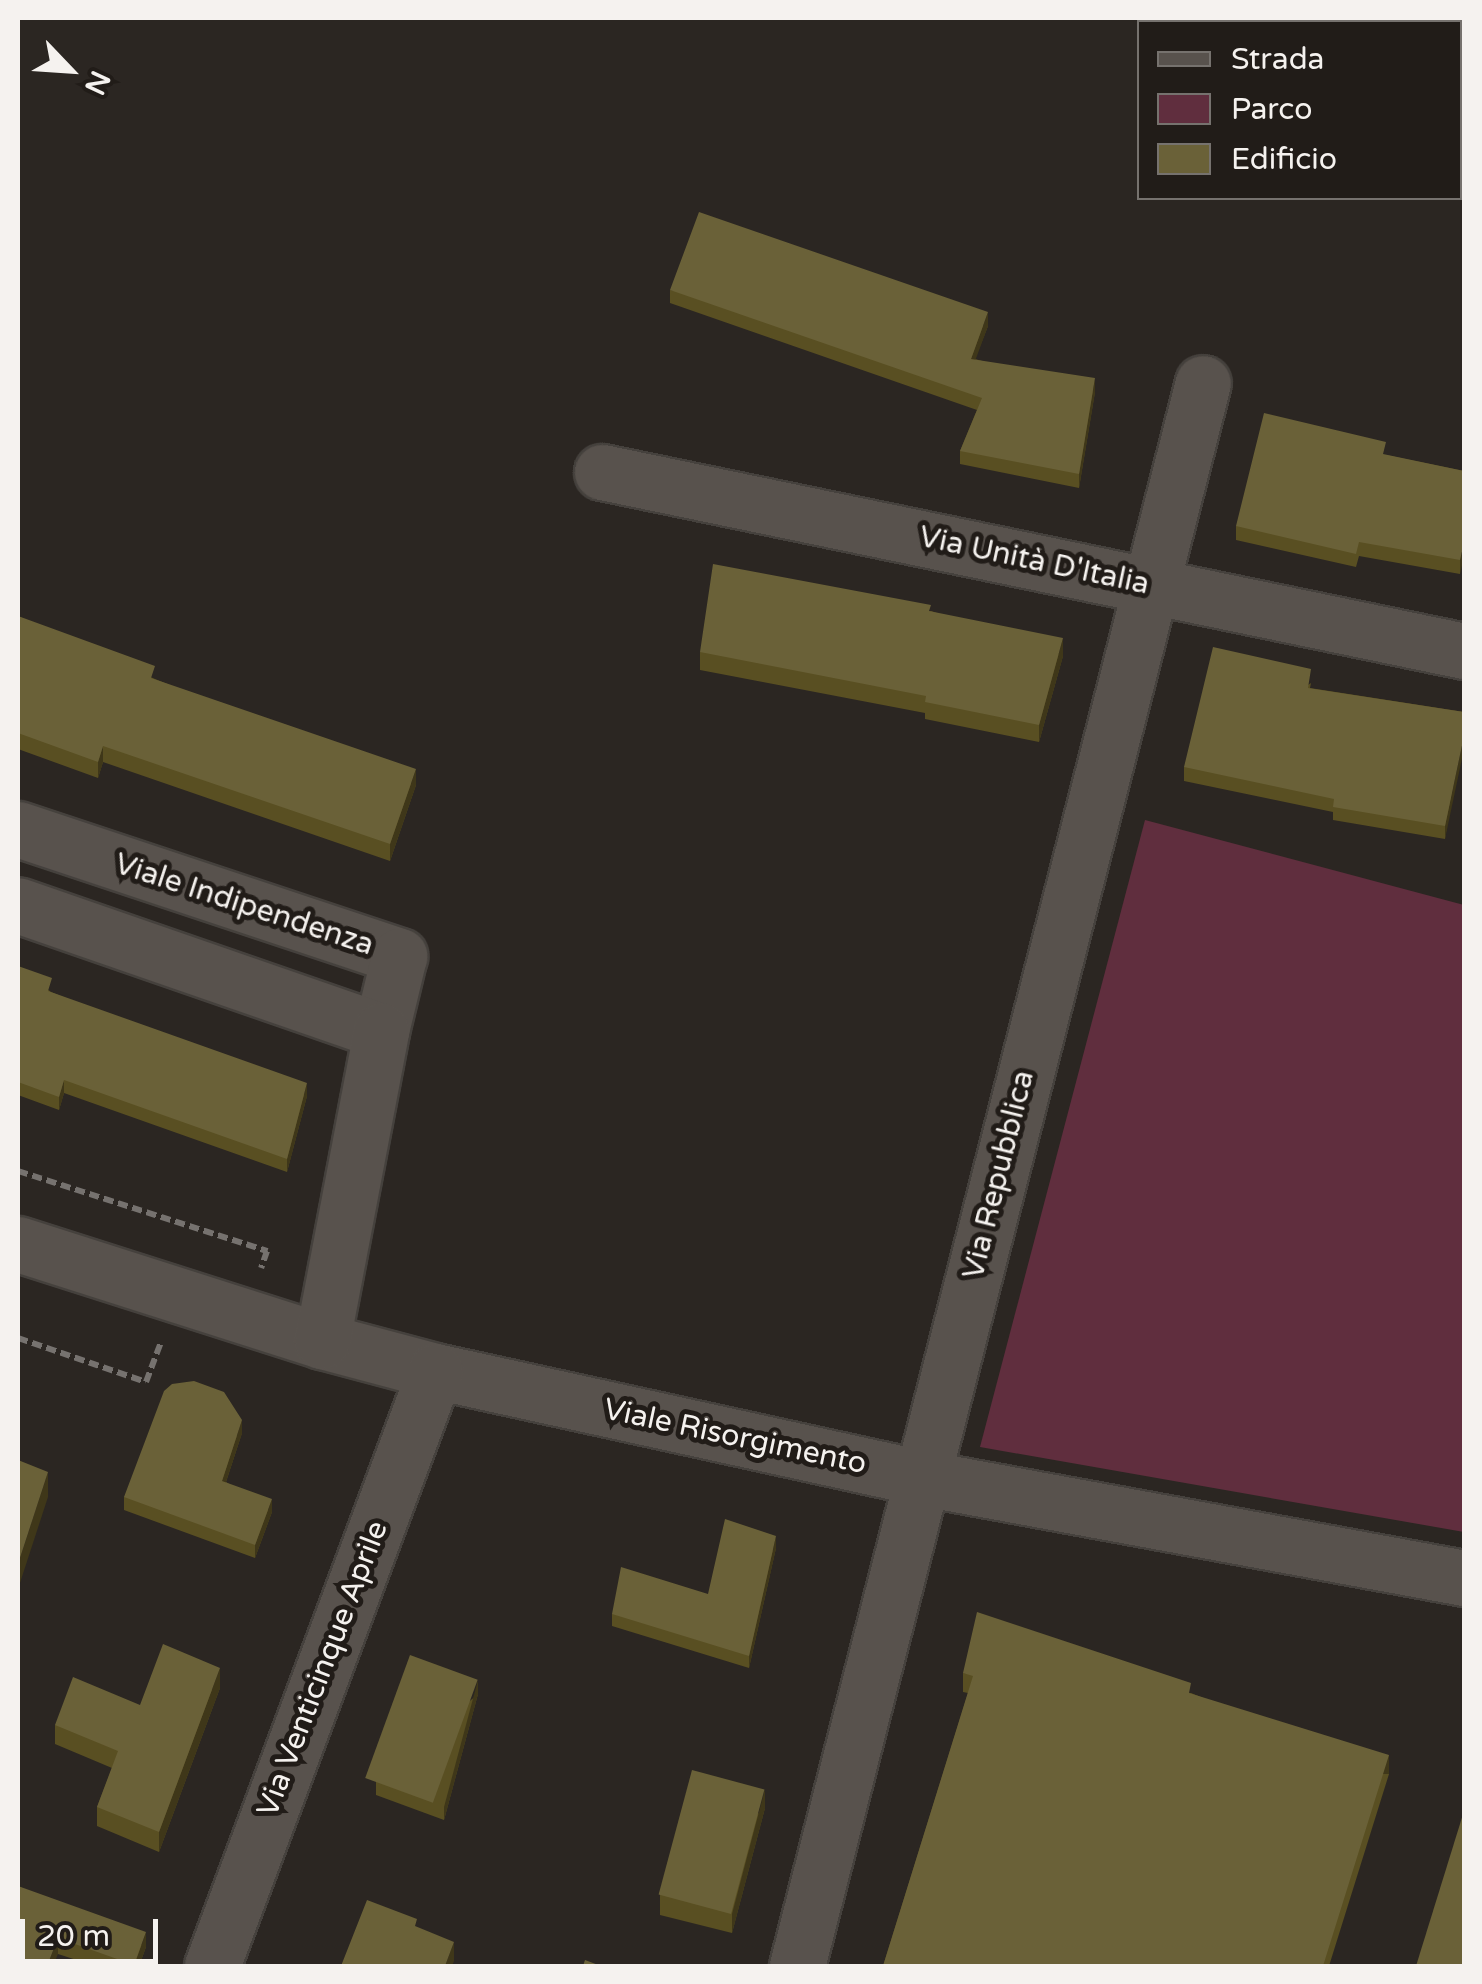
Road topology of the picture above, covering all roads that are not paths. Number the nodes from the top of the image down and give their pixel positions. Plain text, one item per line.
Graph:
1 (1203, 383) dead end
2 (602, 472) dead end
3 (1149, 584) junction
4 (1464, 651) edge
5 (18, 829) edge
6 (18, 904) edge
7 (381, 1030) junction
8 (18, 1244) edge
9 (322, 1341) junction
10 (434, 1372) junction
11 (922, 1478) junction
12 (1464, 1578) edge
13 (212, 1966) edge
14 (797, 1966) edge

1 - 3 street, Via Repubblica
2 - 3 street, Via Unità D'Italia
3 - 4 street, Via Unità D'Italia
3 - 11 street, Via Repubblica
5 - 7 street, Viale Indipendenza
6 - 7 street
7 - 9 street, Viale Indipendenza
8 - 9 street, Viale Risorgimento
9 - 10 street, Viale Risorgimento
10 - 11 street, Viale Risorgimento
10 - 13 street, Via Venticinque Aprile
11 - 12 street, Viale Risorgimento
11 - 14 street, Via Repubblica

